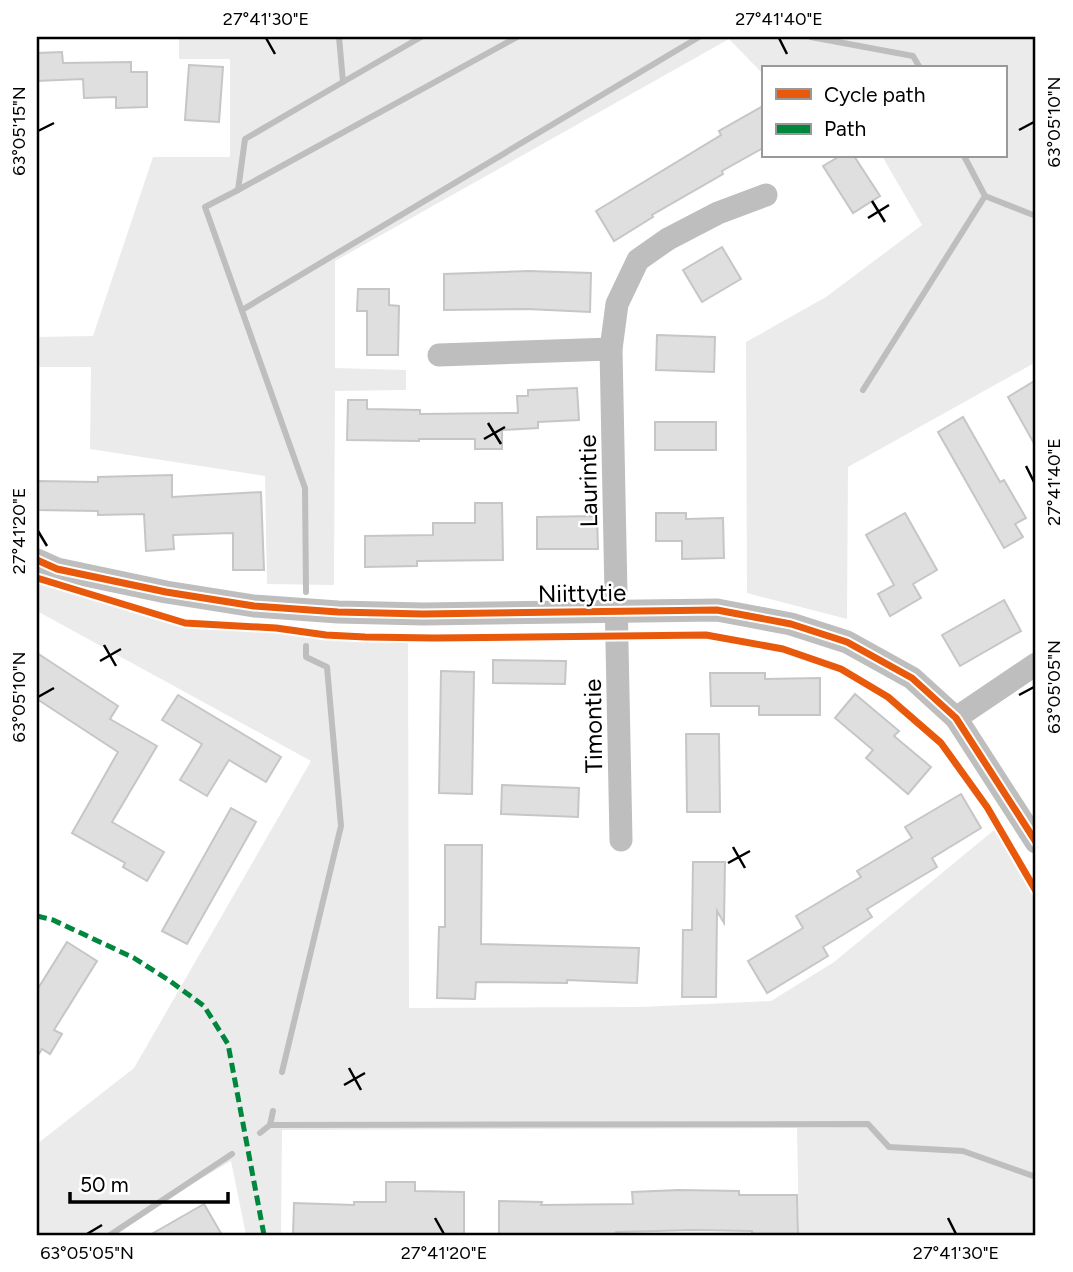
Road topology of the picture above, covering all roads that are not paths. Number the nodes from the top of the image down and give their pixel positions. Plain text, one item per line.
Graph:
1 (766, 195) dead end
2 (611, 349) junction
3 (439, 355) dead end
4 (37, 560) edge
5 (617, 612) junction
6 (1036, 664) edge
7 (956, 718) junction
8 (621, 840) dead end
9 (1036, 842) edge

1 - 2 street, Laurintie
2 - 3 street
2 - 5 street, Laurintie
4 - 5 street, Niittytie
5 - 7 street, Niittytie
5 - 8 street, Timontie
6 - 7 street
7 - 9 street, Niittytie

